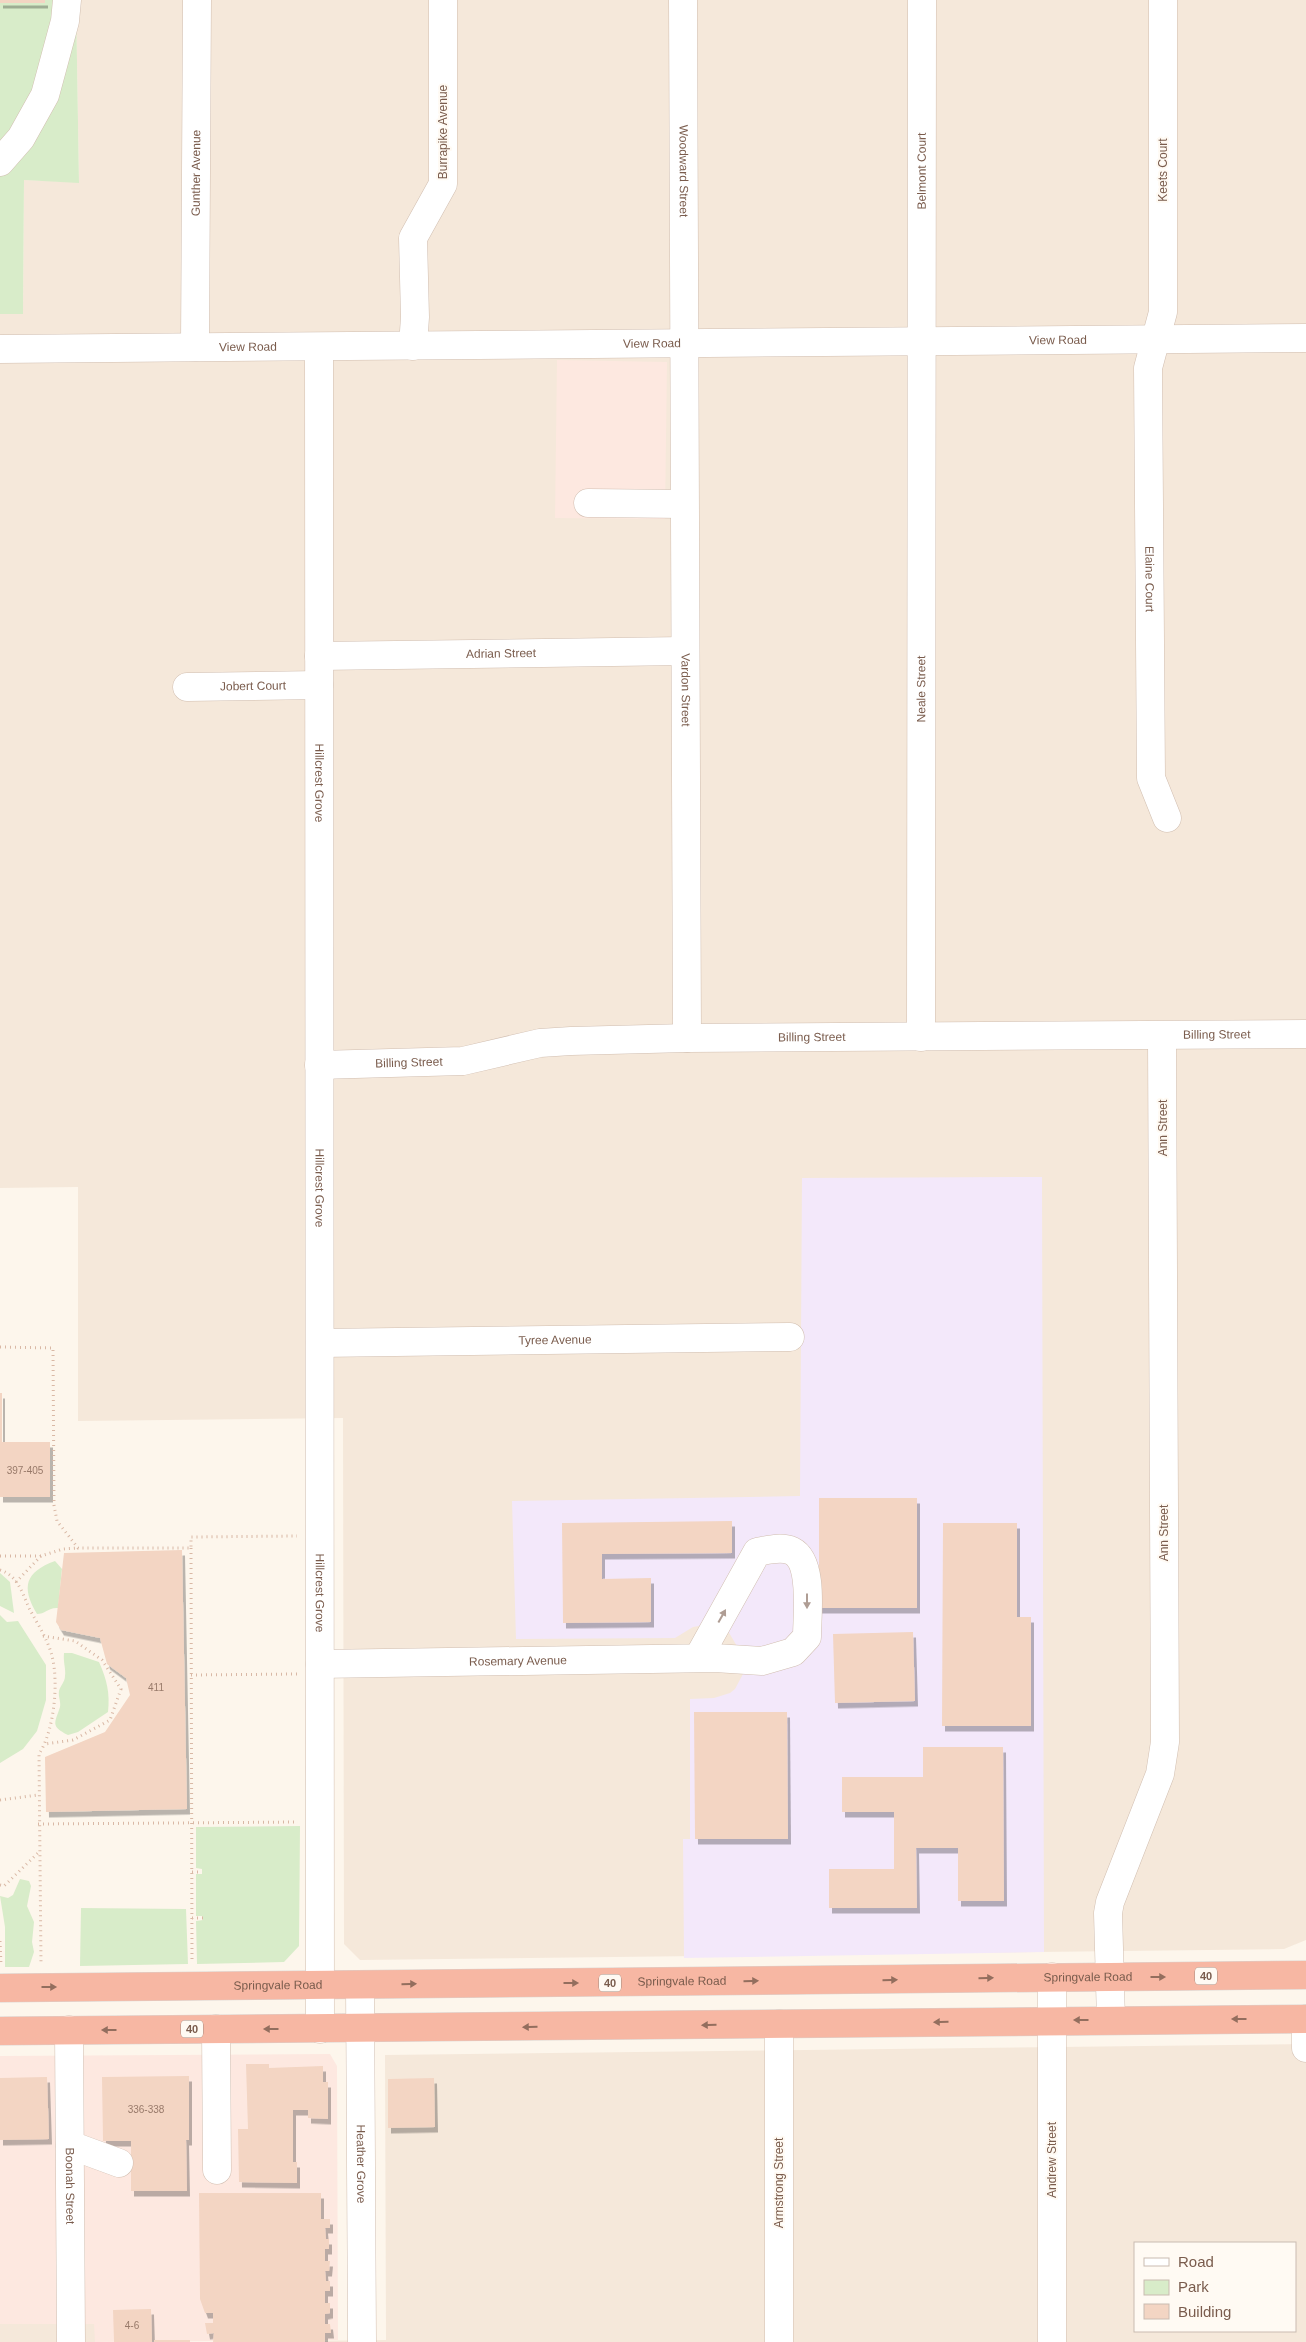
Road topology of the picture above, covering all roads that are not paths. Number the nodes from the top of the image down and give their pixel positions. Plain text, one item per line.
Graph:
1 (67, 0) edge
2 (197, 0) edge
3 (443, 0) edge
4 (683, 0) edge
5 (922, 0) edge
6 (1163, 0) edge
7 (0, 162) edge
8 (1306, 338) edge
9 (1158, 339) junction
10 (923, 341) junction
11 (684, 342) junction
12 (414, 346) junction
13 (195, 347) junction
14 (319, 347) junction
15 (0, 349) edge
16 (588, 502) dead end
17 (684, 504) junction
18 (684, 652) junction
19 (319, 656) junction
20 (319, 685) junction
21 (188, 687) dead end
22 (1167, 818) dead end
23 (1306, 1034) edge
24 (921, 1037) junction
25 (1162, 1037) junction
26 (687, 1038) junction
27 (319, 1065) junction
28 (790, 1337) dead end
29 (320, 1342) junction
30 (707, 1658) junction
31 (310, 1669) junction
32 (1306, 1976) edge
33 (1052, 1977) junction
34 (1110, 1977) junction
35 (1, 1978) edge
36 (360, 1985) junction
37 (320, 1986) junction
38 (1306, 2019) edge
39 (1052, 2020) junction
40 (1111, 2020) junction
41 (780, 2024) junction
42 (216, 2029) junction
43 (320, 2029) junction
44 (360, 2029) junction
45 (69, 2030) junction
46 (0, 2031) edge
47 (1306, 2048) edge
48 (70, 2145) junction
49 (119, 2163) dead end
50 (217, 2170) dead end
51 (70, 2342) edge
52 (362, 2342) edge
53 (779, 2342) edge
54 (1052, 2342) edge

1 - 7 street
2 - 13 street, Gunther Avenue
3 - 12 street, Burrapike Avenue
4 - 11 street, Woodward Street
5 - 10 street, Belmont Court
6 - 9 street, Keets Court
8 - 9 street, View Road
9 - 10 street, View Road
9 - 22 street, Elaine Court
10 - 11 street, View Road
10 - 24 street, Neale Street
11 - 12 street, View Road
11 - 17 street, Vardon Street
12 - 14 street, View Road
13 - 14 street, View Road
13 - 15 street, View Road
14 - 19 street, Hillcrest Grove
16 - 17 street
17 - 18 street, Vardon Street
18 - 19 street, Adrian Street
18 - 26 street, Vardon Street
19 - 20 street, Hillcrest Grove
20 - 21 street, Jobert Court
20 - 27 street, Hillcrest Grove
23 - 25 street, Billing Street
24 - 25 street, Billing Street
24 - 26 street, Billing Street
25 - 34 street, Ann Street
26 - 27 street, Billing Street
27 - 29 street, Hillcrest Grove
28 - 29 street, Tyree Avenue
29 - 31 street, Hillcrest Grove
30 -> 30 street, Rosemary Avenue
30 - 31 street, Rosemary Avenue
31 - 37 street, Hillcrest Grove
34 -> 32 highway, Springvale Road / 40
33 - 34 highway, Springvale Road / 40
36 -> 33 highway, Springvale Road / 40
33 - 39 street, Andrew Street
34 - 40 street, Ann Street
35 -> 37 highway, Springvale Road / 40
36 - 37 highway, Springvale Road / 40
36 - 44 street, Heather Grove
37 - 43 street, Hillcrest Grove
38 -> 40 highway, 40
38 - 47 street
40 -> 39 highway, 40
39 -> 41 highway, 40
39 - 54 street, Andrew Street
41 -> 44 highway, 40
41 - 53 street, Armstrong Street
43 -> 42 highway, 40
42 -> 45 highway, 40
42 - 50 street
43 - 44 highway, 40
44 - 52 street, Heather Grove
45 - 46 highway, 40
45 - 48 street, Boonah Street
48 - 49 street
48 - 51 street, Boonah Street

